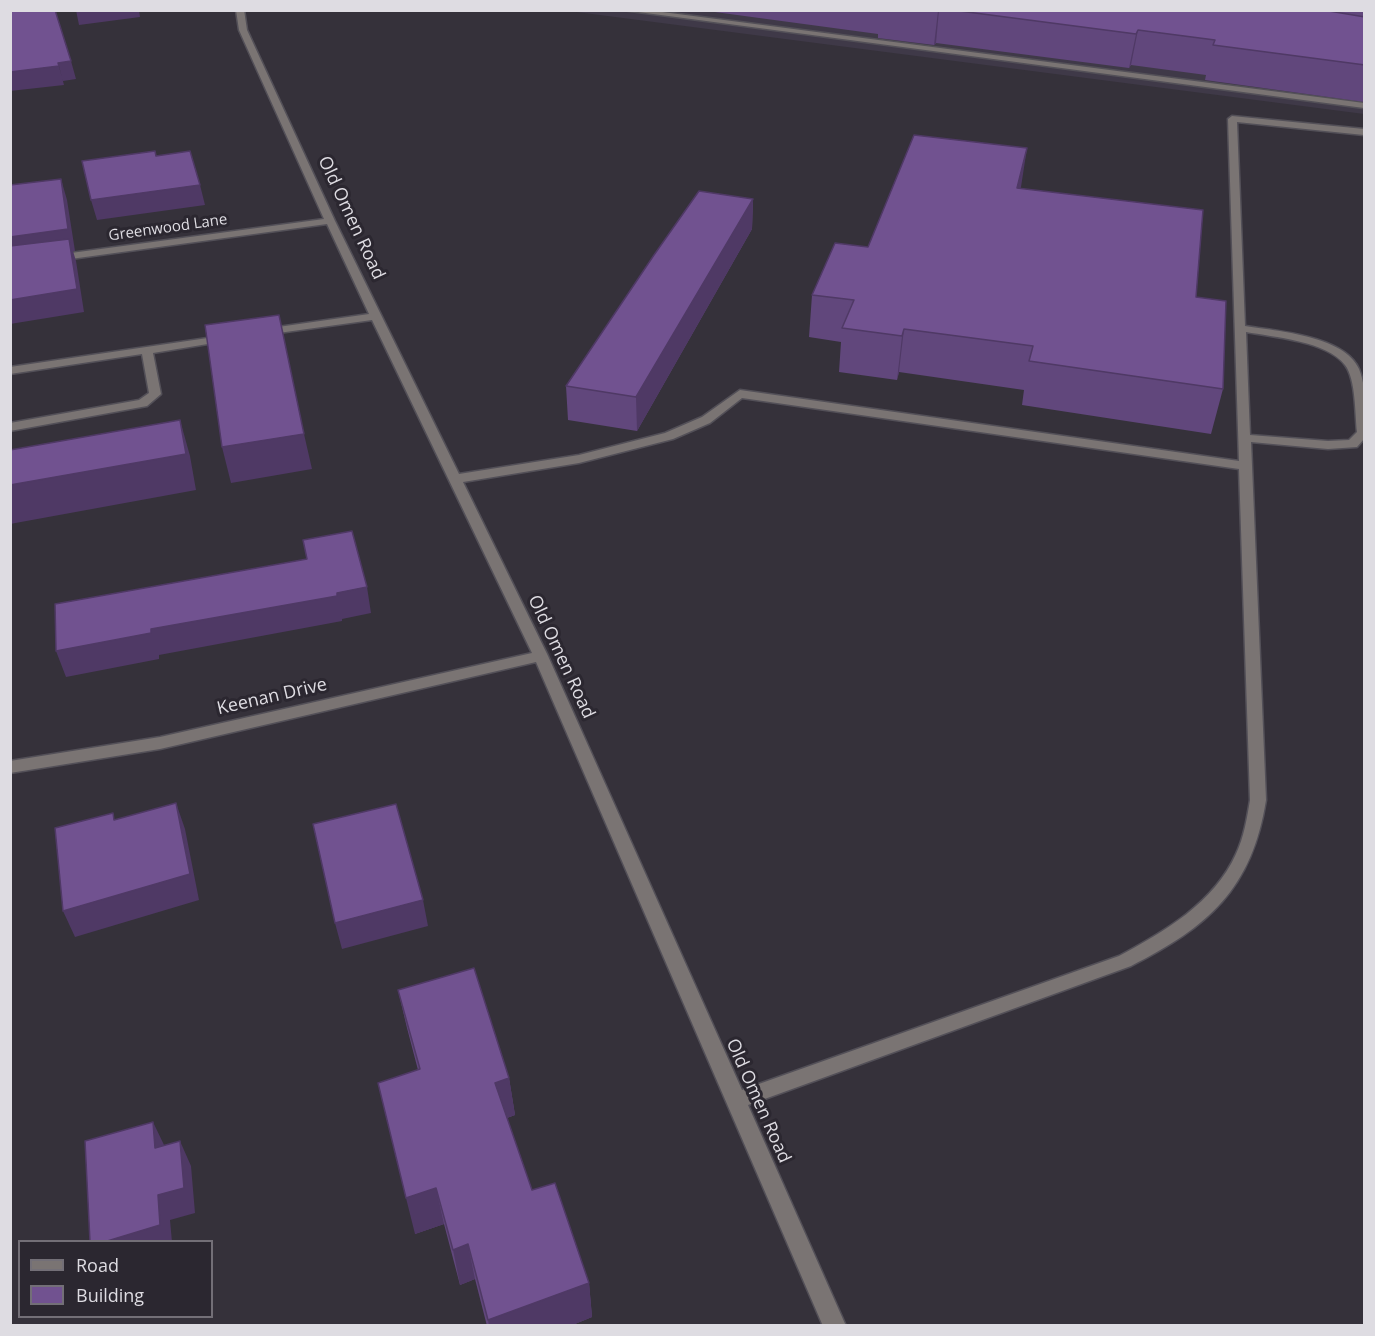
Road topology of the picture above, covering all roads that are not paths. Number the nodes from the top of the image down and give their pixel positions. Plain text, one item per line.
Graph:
1 (240, 10) edge
2 (626, 10) edge
3 (1365, 106) edge
4 (1365, 132) edge
5 (330, 220) junction
6 (46, 260) edge
7 (376, 316) junction
8 (1240, 328) junction
9 (147, 350) junction
10 (10, 371) edge
11 (1362, 399) edge
12 (10, 427) edge
13 (1244, 438) junction
14 (1245, 466) junction
15 (455, 479) junction
16 (541, 656) junction
17 (10, 767) edge
18 (736, 1101) junction
19 (835, 1326) edge

1 - 5 street, Old Omen Road
2 - 3 street
4 - 8 street
5 - 6 street, Greenwood Lane
5 - 7 street, Old Omen Road
7 - 9 street
7 - 15 street, Old Omen Road
8 - 11 street
8 - 13 street
9 - 10 street
9 - 12 street
11 - 13 street
13 - 14 street
14 - 15 street
14 - 18 street
15 - 16 street, Old Omen Road
16 - 17 street, Keenan Drive
16 - 18 street, Old Omen Road
18 - 19 street, Old Omen Road

